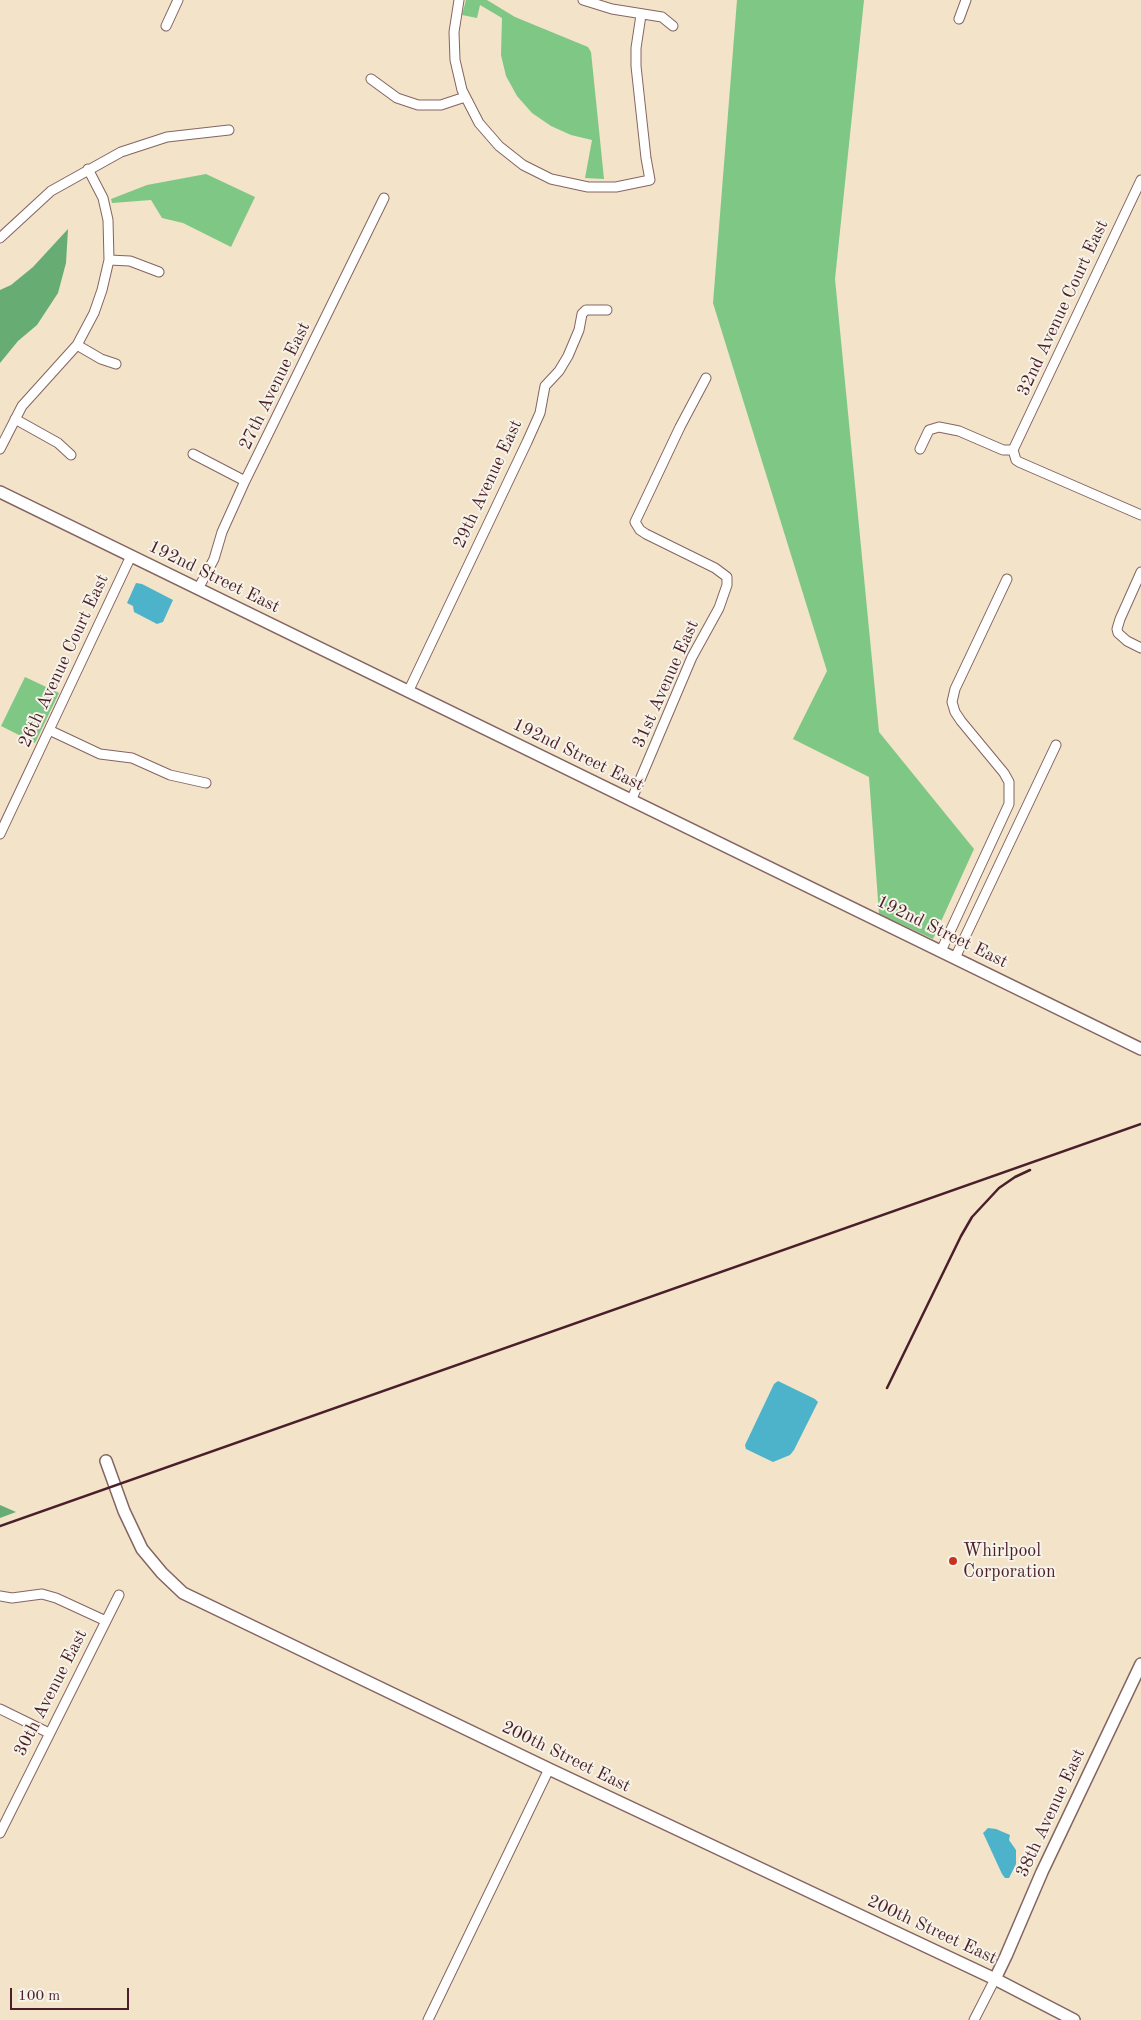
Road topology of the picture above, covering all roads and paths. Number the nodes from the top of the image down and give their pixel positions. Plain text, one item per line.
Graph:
1 (178, 0) edge
2 (457, 0) edge
3 (583, 0) edge
4 (966, 0) edge
5 (641, 15) junction
6 (959, 19) dead end
7 (166, 26) dead end
8 (673, 26) dead end
9 (371, 79) dead end
10 (465, 97) junction
11 (229, 130) dead end
12 (88, 169) junction
13 (1141, 180) edge
14 (384, 198) dead end
15 (0, 238) edge
16 (109, 260) junction
17 (159, 272) dead end
18 (607, 310) dead end
19 (77, 345) junction
20 (116, 364) dead end
21 (706, 378) dead end
22 (15, 419) junction
23 (0, 449) edge
24 (920, 449) dead end
25 (1014, 450) junction
26 (193, 454) dead end
27 (72, 456) dead end
28 (245, 481) junction
29 (0, 492) edge
30 (1141, 515) edge
31 (131, 556) junction
32 (1141, 572) edge
33 (1007, 579) dead end
34 (198, 589) junction
35 (1141, 648) edge
36 (408, 692) junction
37 (49, 730) junction
38 (1056, 745) dead end
39 (206, 783) dead end
40 (631, 801) junction
41 (0, 834) edge
42 (941, 951) junction
43 (954, 958) junction
44 (1141, 1049) edge
45 (106, 1461) dead end
46 (118, 1595) dead end
47 (0, 1596) edge
48 (106, 1621) junction
49 (1141, 1664) edge
50 (0, 1709) edge
51 (49, 1733) junction
52 (549, 1769) junction
53 (0, 1833) edge
54 (994, 1979) junction
55 (428, 2020) edge
56 (974, 2020) edge
57 (1074, 2020) edge

1 - 7 street
2 - 10 street
3 - 5 street
4 - 6 street
5 - 8 street
5 - 10 street
9 - 10 street
11 - 12 street
12 - 15 street
12 - 16 street
13 - 25 street, 32nd Avenue Court East
14 - 28 street, 27th Avenue East
16 - 17 street
16 - 19 street
18 - 36 street, 29th Avenue East
19 - 20 street
19 - 22 street
21 - 40 street, 31st Avenue East
22 - 23 street
22 - 27 street
24 - 25 street
25 - 30 street
26 - 28 street
28 - 34 street, 27th Avenue East
29 - 31 street, 192nd Street East
31 - 34 street, 192nd Street East
31 - 37 street, 26th Avenue Court East
32 - 35 street
33 - 42 street
34 - 36 street, 192nd Street East
36 - 40 street, 192nd Street East
37 - 39 street
37 - 41 street, 26th Avenue Court East
38 - 43 street
40 - 42 street, 192nd Street East
42 - 43 street, 192nd Street East
43 - 44 street, 192nd Street East
45 - 52 street, 200th Street East
46 - 48 street, 30th Avenue East
47 - 48 street
48 - 51 street, 30th Avenue East
49 - 54 street, 38th Avenue East
50 - 51 street
51 - 53 street, 30th Avenue East
52 - 54 street, 200th Street East
52 - 55 street
54 - 56 street
54 - 57 street, 200th Street East

